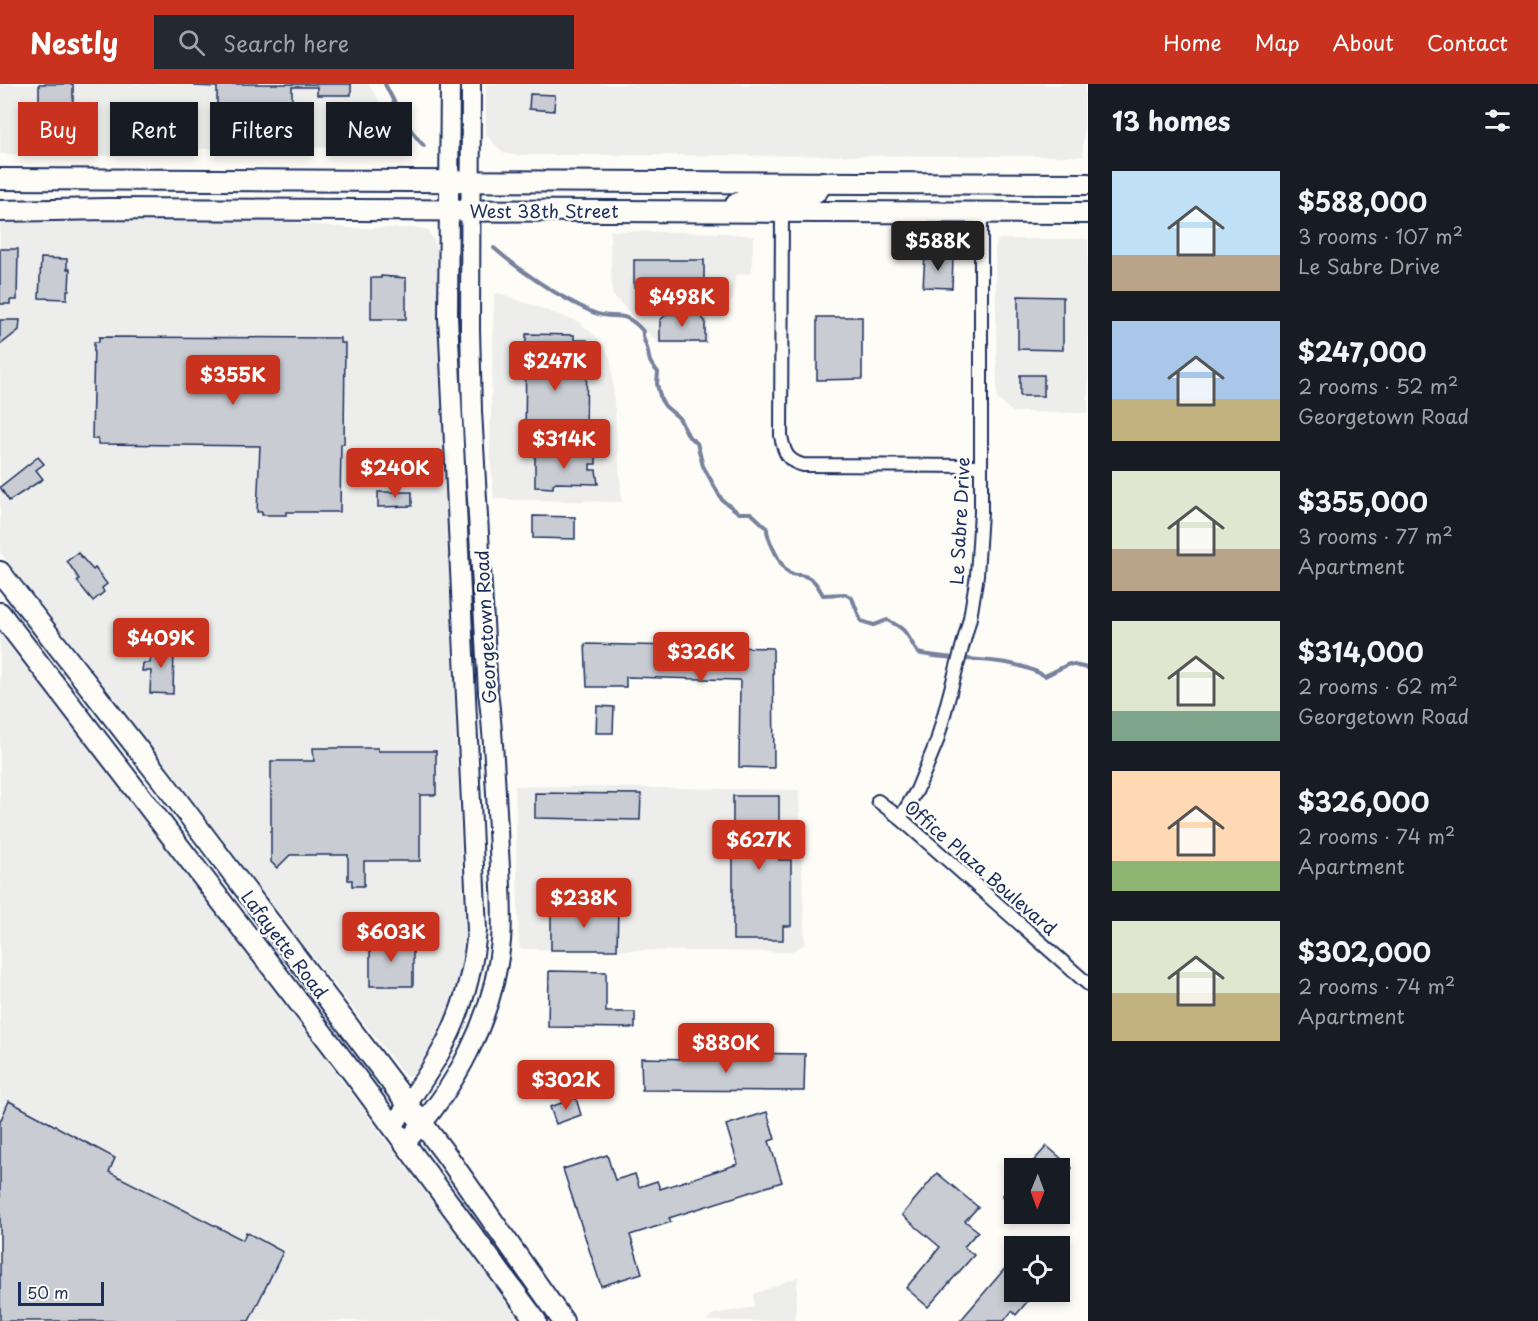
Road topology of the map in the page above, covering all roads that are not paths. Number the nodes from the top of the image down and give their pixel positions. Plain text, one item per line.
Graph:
1 (450, 84) edge
2 (471, 84) edge
3 (0, 179) edge
4 (109, 181) junction
5 (205, 181) junction
6 (450, 182) junction
7 (472, 182) junction
8 (823, 182) junction
9 (1088, 184) edge
10 (1088, 190) edge
11 (0, 204) edge
12 (116, 209) junction
13 (450, 210) junction
14 (471, 210) junction
15 (0, 211) edge
16 (719, 211) junction
17 (782, 211) junction
18 (981, 212) junction
19 (1088, 213) edge
20 (980, 466) junction
21 (0, 572) edge
22 (0, 613) edge
23 (878, 801) dead end
24 (900, 818) junction
25 (1088, 984) edge
26 (407, 1104) junction
27 (423, 1125) junction
28 (393, 1127) junction
29 (405, 1143) junction
30 (536, 1321) edge
31 (563, 1321) edge

1 - 6 main road, Georgetown Road
2 - 7 main road, Georgetown Road
3 - 4 main road, West 38th Street
4 - 5 main road, West 38th Street
4 - 11 main road
5 - 6 main road, West 38th Street
5 - 12 main road
6 - 7 main road, West 38th Street
6 - 13 main road, Georgetown Road
7 - 8 main road, West 38th Street
7 - 14 main road, Georgetown Road
8 - 9 main road, West 38th Street
8 - 16 main road
10 - 18 main road
12 - 13 main road, West 38th Street
12 - 15 main road, West 38th Street
13 - 14 main road, West 38th Street
13 - 26 main road, Georgetown Road
14 - 16 main road, West 38th Street
14 - 27 main road, Georgetown Road
16 - 17 main road, West 38th Street
17 - 18 main road, West 38th Street
17 - 20 street
18 - 19 main road, West 38th Street
18 - 20 street, Le Sabre Drive
20 - 24 street, Le Sabre Drive
21 - 26 main road, Lafayette Road
22 - 28 main road, Lafayette Road
23 - 24 street, Office Plaza Boulevard
24 - 25 street, Office Plaza Boulevard
26 - 27 main road, Lafayette Road
26 - 28 main road, Georgetown Road
27 - 29 main road, Georgetown Road
27 - 31 main road, Lafayette Road
28 - 29 main road, Lafayette Road
29 - 30 main road, Lafayette Road

